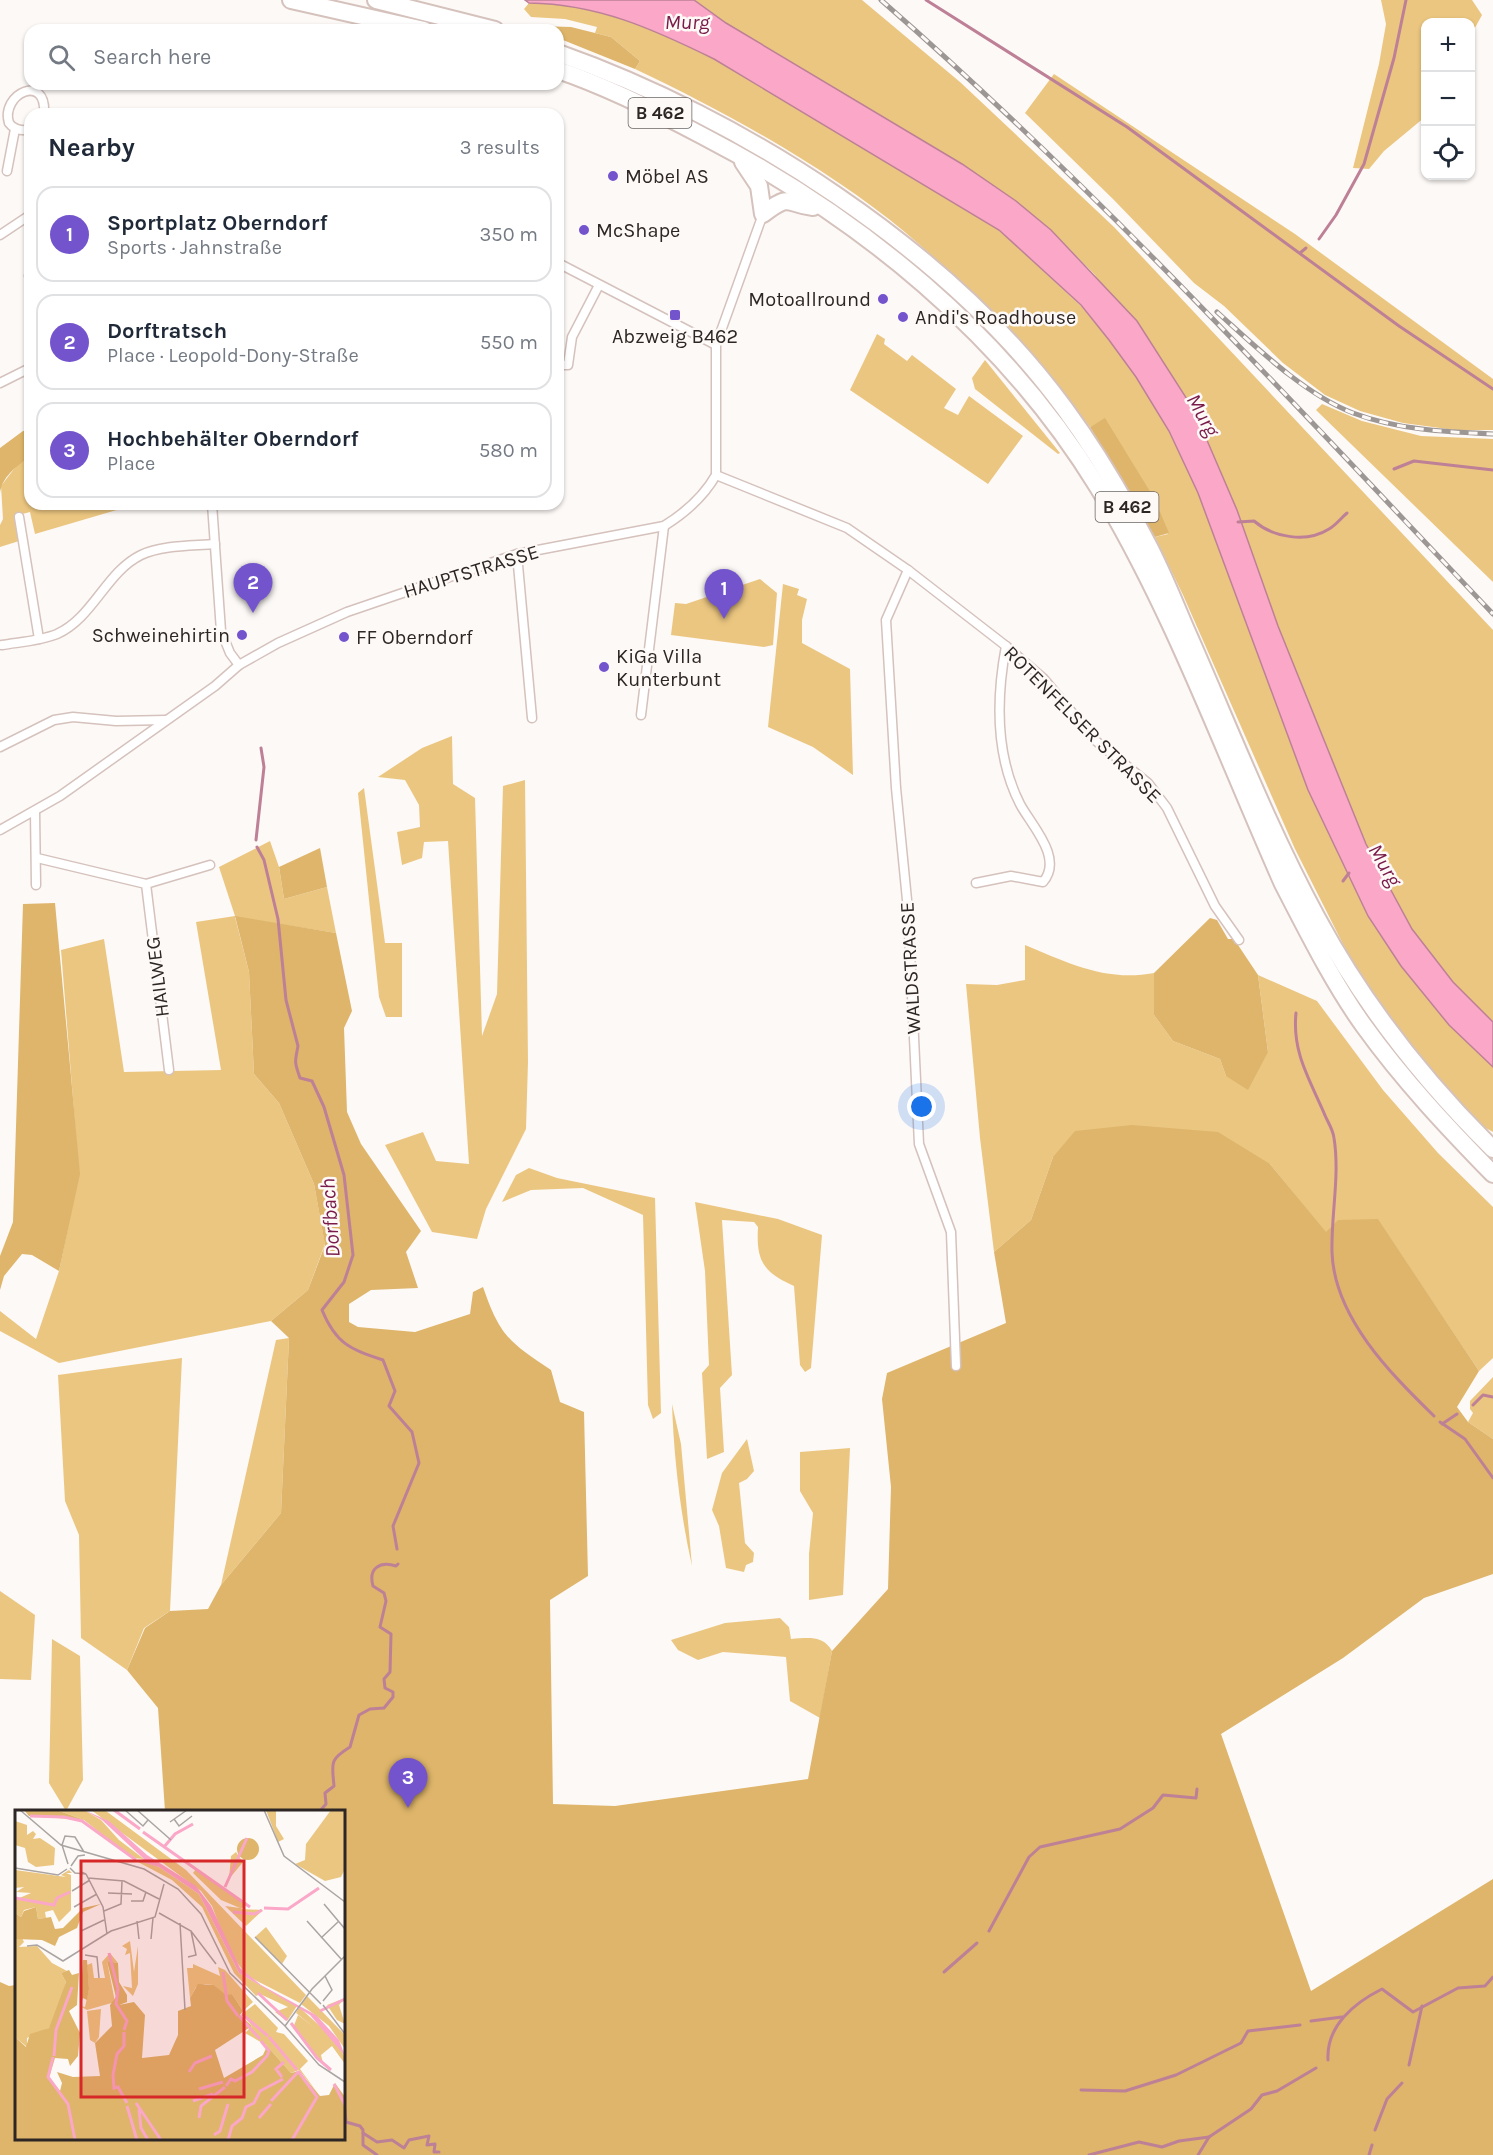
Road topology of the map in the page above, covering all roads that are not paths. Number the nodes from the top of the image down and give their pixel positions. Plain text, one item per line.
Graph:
1 (291, 0) edge
2 (376, 0) edge
3 (397, 24) edge
4 (471, 24) edge
5 (564, 56) edge
6 (564, 73) edge
7 (3, 104) edge
8 (43, 108) edge
9 (3, 118) edge
10 (15, 129) junction
11 (24, 130) edge
12 (738, 154) junction
13 (7, 171) dead end
14 (822, 206) junction
15 (763, 214) junction
16 (24, 219) edge
17 (0, 235) edge
18 (564, 266) edge
19 (599, 285) junction
20 (716, 345) junction
21 (564, 365) edge
22 (24, 371) edge
23 (0, 384) edge
24 (716, 475) junction
25 (212, 510) edge
26 (19, 517) dead end
27 (664, 526) junction
28 (215, 544) junction
29 (517, 554) junction
30 (908, 570) junction
31 (39, 639) junction
32 (2, 645) dead end
33 (1006, 646) junction
34 (239, 665) junction
35 (641, 715) dead end
36 (532, 718) dead end
37 (166, 720) junction
38 (0, 747) edge
39 (35, 811) junction
40 (0, 830) edge
41 (37, 858) junction
42 (210, 866) dead end
43 (976, 883) dead end
44 (146, 884) junction
45 (36, 885) dead end
46 (1239, 940) dead end
47 (169, 1070) dead end
48 (1493, 1149) edge
49 (1493, 1174) edge
50 (956, 1366) dead end

1 - 3 highway
2 - 4 highway
5 - 48 highway, B 462
6 - 12 highway, B 462
7 - 8 street
7 - 9 street
9 - 10 street
10 - 11 street
10 - 13 street
12 - 14 highway, B 462
12 - 15 highway
14 - 15 highway
14 - 49 highway, B 462
15 - 20 street
16 - 17 street
18 - 19 street
19 - 20 street
19 - 21 street
20 - 24 street
22 - 23 street
24 - 27 street, HAUPTSTRASSE
24 - 30 street, ROTENFELSER STRASSE
25 - 28 street
26 - 31 street
27 - 29 street, HAUPTSTRASSE
27 - 35 street
28 - 31 street
28 - 34 street
29 - 34 street, HAUPTSTRASSE
29 - 36 street
30 - 33 street, ROTENFELSER STRASSE
30 - 50 street, WALDSTRASSE
31 - 32 street
33 - 43 street
33 - 46 street, ROTENFELSER STRASSE
34 - 37 street, HAUPTSTRASSE
37 - 38 street
37 - 39 street, HAUPTSTRASSE
39 - 40 street, HAUPTSTRASSE
39 - 41 street
41 - 44 street
41 - 45 street
42 - 44 street
44 - 47 street, HAILWEG

